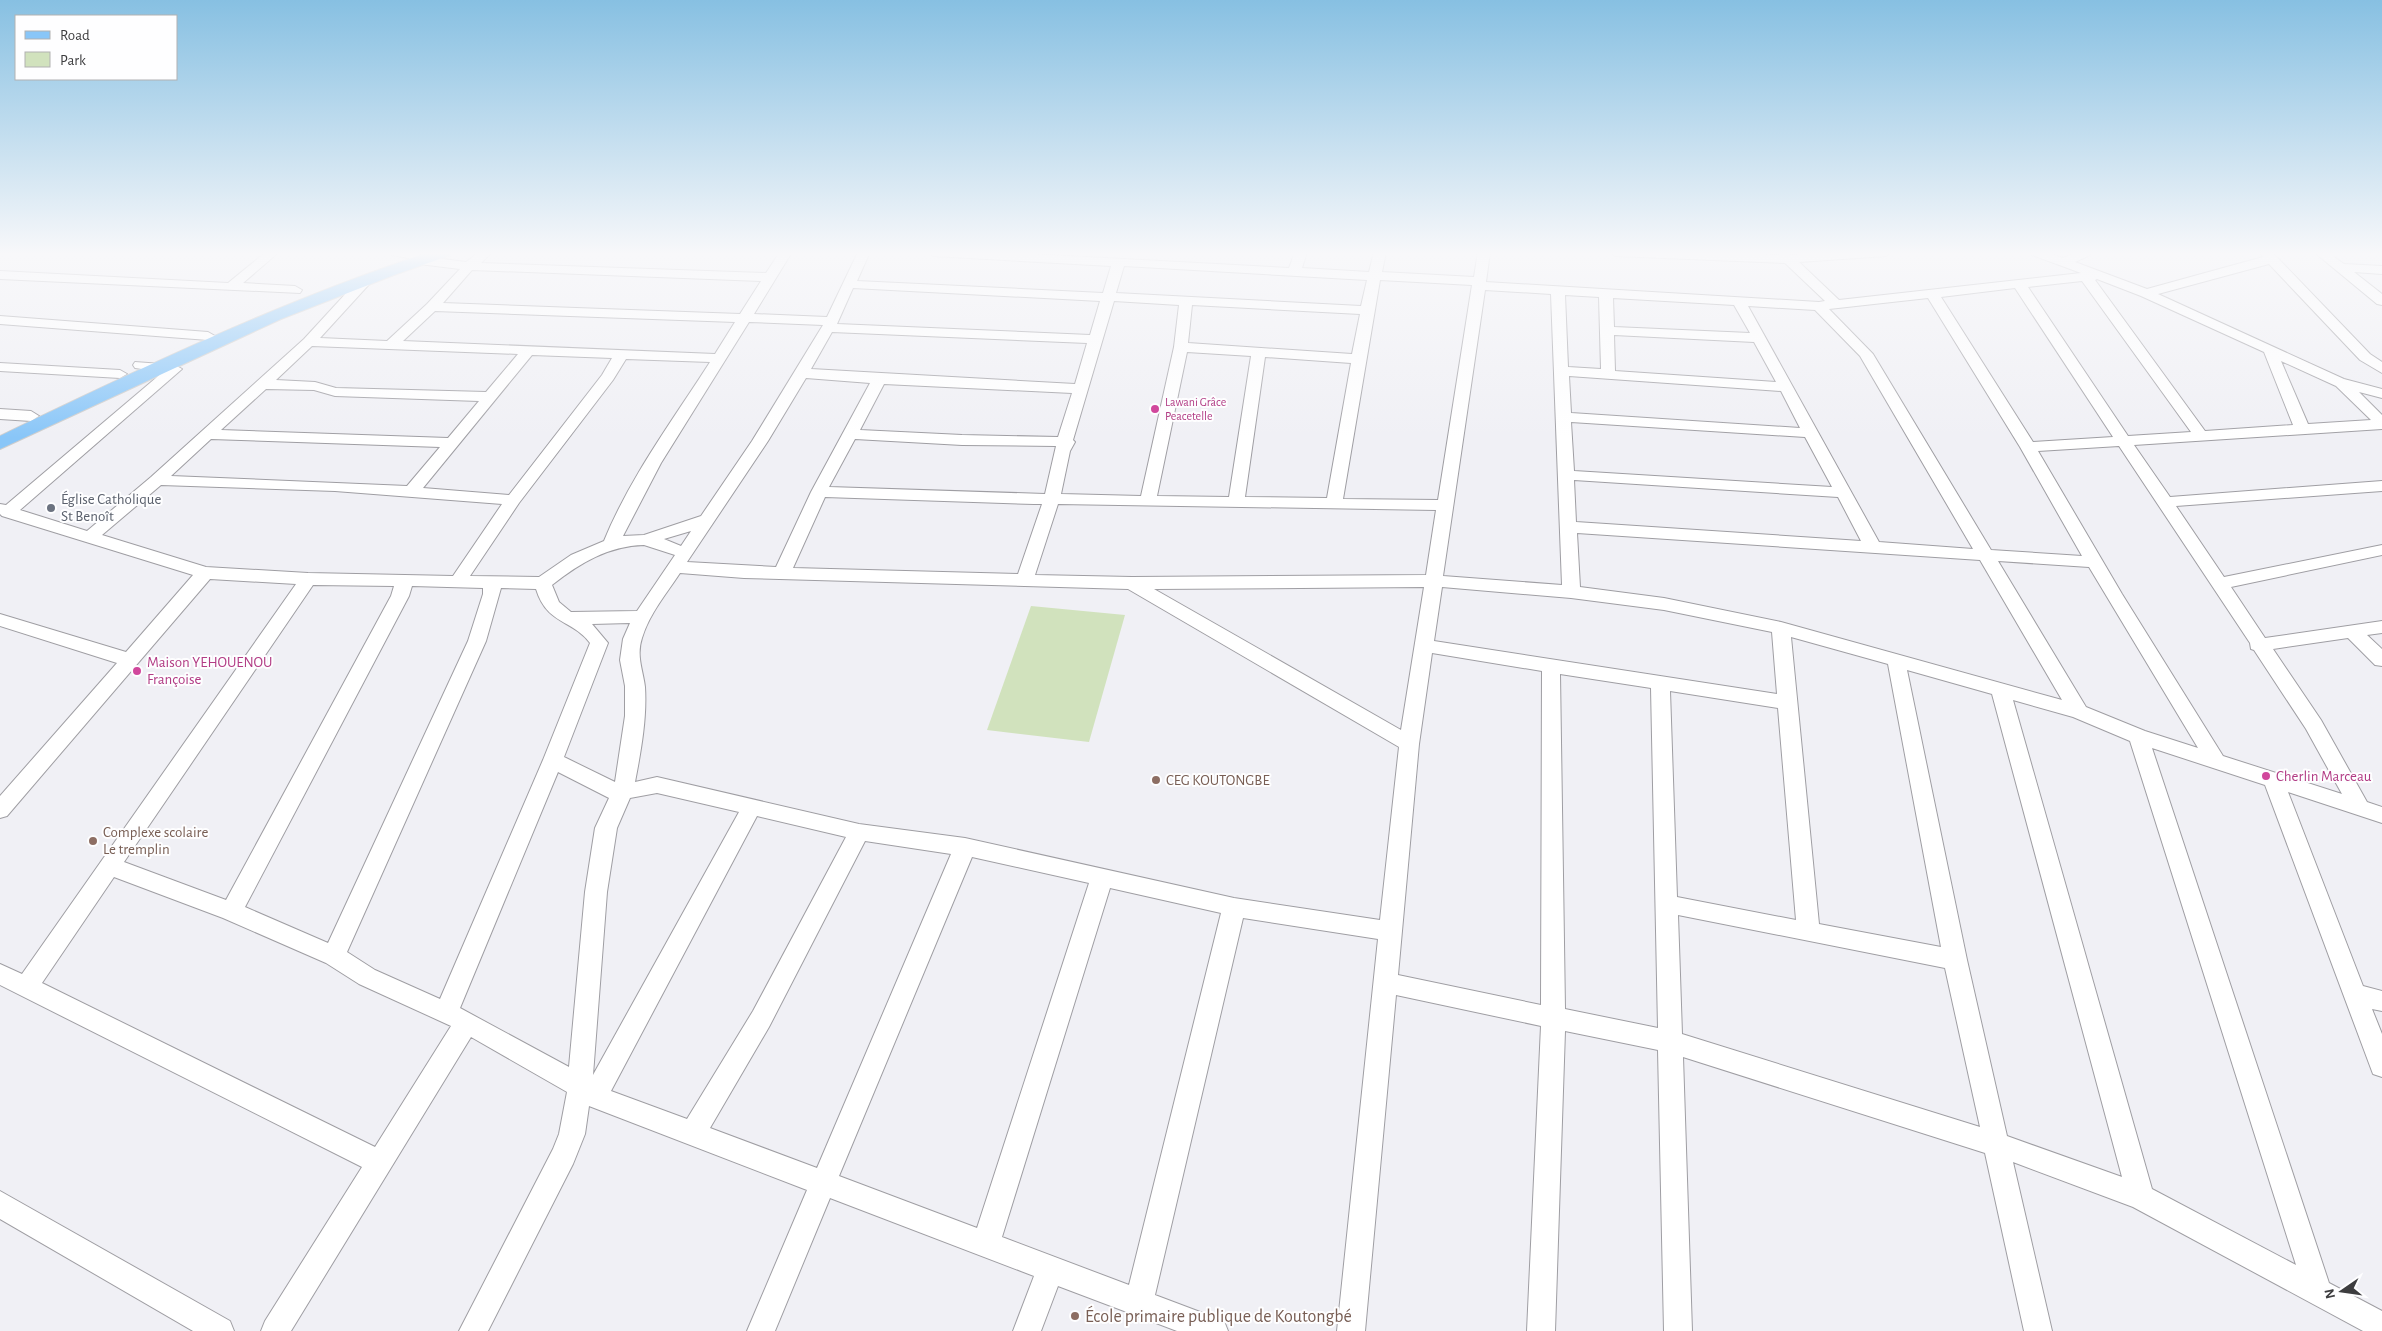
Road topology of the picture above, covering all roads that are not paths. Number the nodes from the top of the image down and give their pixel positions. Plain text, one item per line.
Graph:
1 (257, 314) edge
2 (282, 314) edge
3 (334, 314) edge
4 (424, 314) edge
5 (635, 314) edge
6 (748, 314) edge
7 (834, 314) edge
8 (1104, 314) edge
9 (1185, 314) edge
10 (1366, 314) edge
11 (1476, 314) edge
12 (1559, 314) edge
13 (1607, 314) edge
14 (1746, 314) edge
15 (1826, 314) edge
16 (1945, 314) edge
17 (2039, 314) edge
18 (2113, 314) edge
19 (2191, 314) edge
20 (2325, 314) edge
21 (746, 318) junction
22 (0, 320) edge
23 (829, 324) junction
24 (1608, 331) junction
25 (208, 336) junction
26 (1759, 338) junction
27 (1096, 339) junction
28 (308, 342) junction
29 (224, 344) dead end
30 (391, 344) junction
31 (1181, 347) junction
32 (528, 351) junction
33 (2270, 351) junction
34 (1259, 353) junction
35 (621, 355) junction
36 (719, 358) junction
37 (1359, 360) junction
38 (140, 364) junction
39 (0, 367) edge
40 (168, 368) junction
41 (2382, 369) edge
42 (1561, 370) junction
43 (802, 373) junction
44 (120, 374) junction
45 (1608, 374) junction
46 (879, 380) junction
47 (2339, 382) junction
48 (262, 384) junction
49 (1786, 387) junction
50 (1082, 389) junction
51 (2382, 394) edge
52 (492, 396) junction
53 (0, 414) edge
54 (31, 416) junction
55 (1563, 417) junction
56 (2382, 424) edge
57 (2302, 429) junction
58 (0, 431) edge
59 (1811, 433) junction
60 (208, 434) junction
61 (851, 434) junction
62 (2202, 437) junction
63 (1067, 442) junction
64 (2124, 442) junction
65 (0, 443) edge
66 (453, 443) junction
67 (2028, 447) junction
68 (1566, 475) junction
69 (157, 480) junction
70 (2382, 486) edge
71 (412, 491) junction
72 (820, 492) junction
73 (1844, 493) junction
74 (1052, 498) junction
75 (1148, 499) junction
76 (513, 500) junction
77 (1236, 501) junction
78 (2166, 502) junction
79 (1334, 503) junction
80 (1447, 505) junction
81 (4, 511) edge
82 (707, 520) junction
83 (1568, 526) junction
84 (90, 537) junction
85 (645, 540) junction
86 (612, 542) junction
87 (1873, 547) junction
88 (2382, 550) edge
89 (1985, 554) junction
90 (681, 560) junction
91 (2093, 562) junction
92 (205, 573) junction
93 (782, 573) junction
94 (308, 579) junction
95 (1025, 579) junction
96 (406, 580) junction
97 (459, 580) junction
98 (492, 581) junction
99 (1435, 581) junction
100 (543, 583) junction
101 (1132, 583) junction
102 (2218, 584) junction
103 (1571, 592) junction
104 (642, 617) junction
105 (566, 618) junction
106 (0, 620) edge
107 (2382, 627) edge
108 (1781, 628) junction
109 (2351, 631) junction
110 (632, 639) junction
111 (599, 643) junction
112 (2258, 645) junction
113 (1426, 646) junction
114 (130, 660) junction
115 (1896, 660) junction
116 (2382, 660) edge
117 (1551, 667) junction
118 (1660, 683) junction
119 (2001, 692) junction
120 (1788, 703) junction
121 (2079, 712) junction
122 (2138, 736) junction
123 (1409, 744) junction
124 (553, 760) junction
125 (2216, 762) junction
126 (2272, 780) junction
127 (7, 791) edge
128 (624, 793) junction
129 (751, 808) junction
130 (2360, 808) junction
131 (0, 810) edge
132 (2382, 816) edge
133 (860, 832) junction
134 (965, 848) junction
135 (110, 866) junction
136 (1102, 877) junction
137 (1666, 904) junction
138 (1234, 907) junction
139 (231, 910) junction
140 (1390, 931) junction
141 (1808, 932) junction
142 (334, 956) junction
143 (1955, 960) junction
144 (0, 974) edge
145 (1385, 983) junction
146 (26, 987) junction
147 (2354, 994) junction
148 (2382, 1001) edge
149 (456, 1018) junction
150 (1553, 1018) junction
151 (1671, 1042) junction
152 (2382, 1066) edge
153 (588, 1091) junction
154 (694, 1132) junction
155 (1995, 1144) junction
156 (379, 1162) junction
157 (824, 1182) junction
158 (2141, 1197) junction
159 (0, 1204) edge
160 (986, 1244) junction
161 (1051, 1269) junction
162 (2318, 1290) junction
163 (1139, 1302) junction
164 (2382, 1326) edge
165 (220, 1331) edge
166 (274, 1331) edge
167 (473, 1331) edge
168 (761, 1331) edge
169 (1027, 1331) edge
170 (1214, 1331) edge
171 (1352, 1331) edge
172 (1541, 1331) edge
173 (1678, 1331) edge
174 (2038, 1331) edge

1 - 25 main road
2 - 40 main road
3 - 28 street
4 - 30 street
5 - 21 street
6 - 21 street
7 - 23 street
8 - 27 street
9 - 31 street
10 - 37 street
11 - 80 street
12 - 42 street
13 - 24 street
14 - 26 street
15 - 89 street
16 - 67 street
17 - 64 street
18 - 62 street
19 - 33 street
20 - 41 street
21 - 23 street
21 - 36 street
22 - 25 street
23 - 27 street
23 - 43 street
24 - 26 street
24 - 45 street
25 - 38 main road
26 - 49 street
27 - 50 street
28 - 30 street
28 - 48 street
29 - 40 street
30 - 32 street
31 - 34 street
31 - 75 street
32 - 35 street
32 - 52 street
33 - 47 street
33 - 57 street
34 - 37 street
34 - 77 street
35 - 36 street
35 - 76 street
36 - 86 street
37 - 79 street
38 - 40 street
38 - 44 main road
39 - 44 street
40 - 65 main road
40 - 81 street
42 - 45 street
42 - 55 street
43 - 46 street
43 - 82 street
44 - 54 main road
45 - 49 street
46 - 50 street
46 - 61 street
47 - 51 street
47 - 56 street
48 - 52 street
48 - 60 street
49 - 59 street
50 - 63 street
52 - 66 street
53 - 54 street
54 - 58 main road
55 - 59 street
55 - 68 street
56 - 57 street
57 - 62 street
59 - 73 street
60 - 66 street
60 - 69 street
61 - 63 street
61 - 72 street
62 - 64 street
63 - 74 street
64 - 67 street
64 - 78 street
66 - 71 street
67 - 91 street
68 - 73 street
68 - 83 street
69 - 71 street
69 - 84 street
70 - 78 street
71 - 76 street
72 - 74 street
72 - 93 street
73 - 87 street
74 - 75 street
74 - 95 street
75 - 77 street
76 - 97 street
77 - 79 street
78 - 102 street
79 - 80 street
80 - 99 street
81 - 84 street
82 - 85 street
82 - 90 street
83 - 87 street
83 - 103 street
84 - 92 street
85 - 86 street
85 - 90 street
86 - 100 street
87 - 89 street
88 - 102 street
89 - 91 street
89 - 121 street
90 - 93 street
90 - 104 street
91 - 125 street
92 - 94 street
92 - 114 street
93 - 95 street
94 - 96 street
94 - 135 street
95 - 101 street
96 - 97 street
96 - 139 street
97 - 98 street
98 - 100 street
98 - 142 street
99 - 101 street
99 - 103 street
99 - 113 street
100 - 105 street
101 - 123 street
102 - 112 street
103 - 108 street
104 - 105 street
104 - 110 street
105 - 111 street
106 - 114 street
107 - 109 street
108 - 115 street
108 - 120 street
109 - 112 street
109 - 116 street
110 - 111 street
110 - 128 street
111 - 124 street
112 - 130 street
113 - 117 street
113 - 123 street
114 - 127 street
115 - 119 street
115 - 143 street
117 - 118 street
117 - 150 street
118 - 120 street
118 - 137 street
119 - 121 street
119 - 158 street
120 - 141 street
121 - 122 street
122 - 125 street
122 - 162 street
123 - 140 street
124 - 128 street
124 - 149 street
125 - 126 street
126 - 130 street
126 - 147 street
127 - 131 street
128 - 129 street
128 - 153 street
129 - 133 street
129 - 153 street
130 - 132 street
133 - 134 street
133 - 154 street
134 - 136 street
134 - 157 street
135 - 139 street
135 - 146 street
136 - 138 street
136 - 160 street
137 - 141 street
137 - 151 street
138 - 140 street
138 - 163 street
139 - 142 street
140 - 145 street
141 - 143 street
142 - 149 street
143 - 155 street
144 - 146 street
145 - 150 street
145 - 171 street
146 - 156 street
147 - 148 street
147 - 152 street
149 - 153 street
149 - 156 street
150 - 151 street
150 - 172 street
151 - 155 street
151 - 173 street
153 - 154 street
153 - 167 street
154 - 157 street
155 - 158 street
155 - 174 street
156 - 166 street
157 - 160 street
157 - 168 street
158 - 162 street
159 - 165 street
160 - 161 street
161 - 163 street
161 - 169 street
162 - 164 street
163 - 170 street

